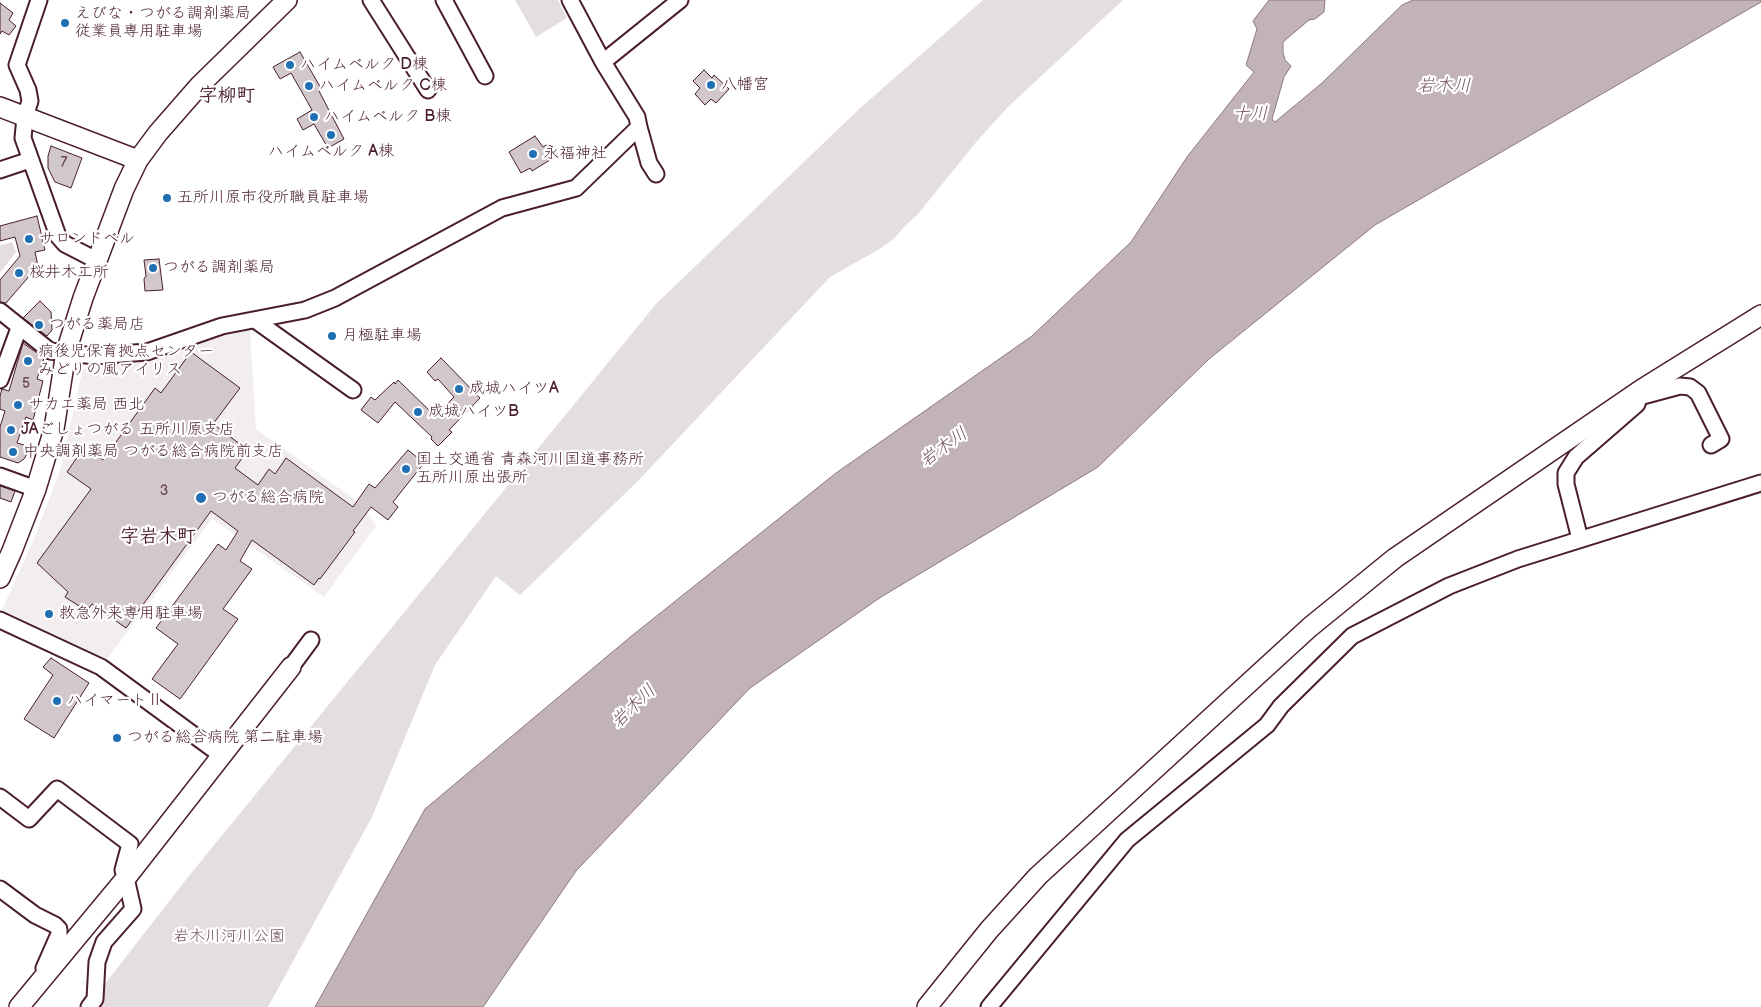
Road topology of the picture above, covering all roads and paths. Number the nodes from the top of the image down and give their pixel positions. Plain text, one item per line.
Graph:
1 (39, 0) edge
2 (287, 0) edge
3 (371, 0) edge
4 (444, 0) edge
5 (570, 0) edge
6 (680, 0) edge
7 (603, 62) junction
8 (485, 76) dead end
9 (428, 90) dead end
10 (0, 107) edge
11 (25, 117) junction
12 (639, 127) junction
13 (30, 160) junction
14 (138, 160) junction
15 (0, 170) edge
16 (656, 174) dead end
17 (96, 260) junction
18 (0, 311) edge
19 (1761, 315) edge
20 (255, 320) junction
21 (19, 328) junction
22 (66, 352) junction
23 (0, 380) edge
24 (354, 390) dead end
25 (1641, 393) junction
26 (1711, 446) dead end
27 (0, 476) edge
28 (1761, 482) edge
29 (36, 489) junction
30 (1580, 539) junction
31 (0, 578) edge
32 (0, 620) edge
33 (311, 640) dead end
34 (291, 667) joint
35 (221, 755) junction
36 (0, 797) edge
37 (126, 878) junction
38 (0, 890) edge
39 (49, 972) junction
40 (19, 1007) edge
41 (89, 1007) edge
42 (927, 1007) edge
43 (989, 1007) edge

1 - 11 street
2 - 14 street
3 - 9 street
4 - 8 street
5 - 7 street
6 - 7 street
7 - 12 street
10 - 11 street
11 - 13 street
11 - 14 street
12 - 16 street
12 - 20 street
13 - 15 street
13 - 17 street
14 - 17 street
17 - 22 street
18 - 21 street
19 - 25 street
20 - 22 street
20 - 24 street
21 - 22 street
21 - 23 street
22 - 29 street
25 - 26 street
25 - 30 street
25 - 42 street
27 - 29 street
28 - 30 street
29 - 31 street
30 - 43 street
32 - 35 street
33 - 34 street
34 - 35 street
35 - 37 street
36 - 37 street
37 - 39 street
37 - 41 street
38 - 39 street
39 - 40 street

